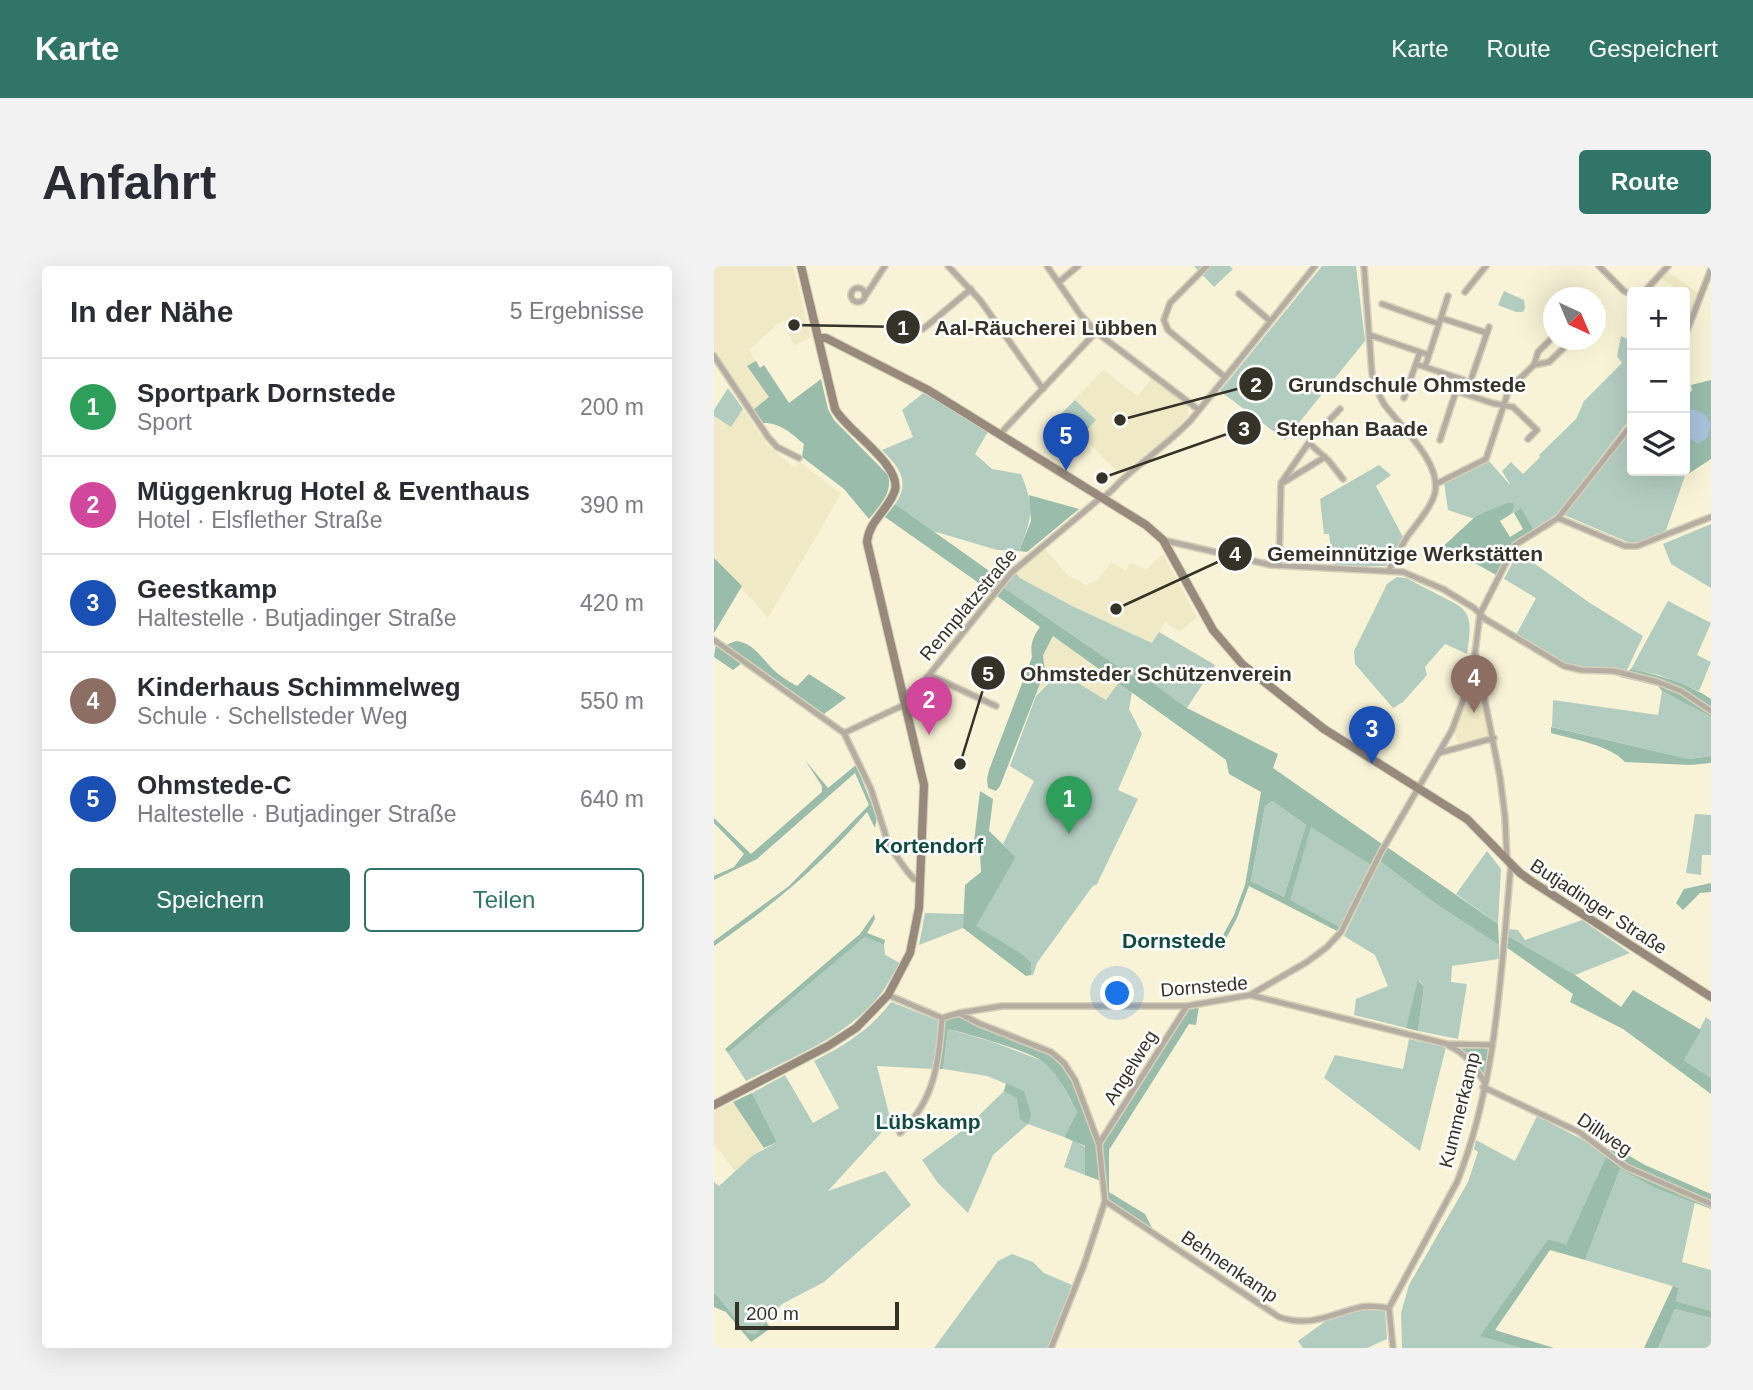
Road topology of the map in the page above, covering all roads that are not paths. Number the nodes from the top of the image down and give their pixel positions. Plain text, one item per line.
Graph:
1 (801, 266) edge
2 (885, 266) edge
3 (948, 266) edge
4 (1048, 266) edge
5 (1078, 266) edge
6 (1207, 266) edge
7 (1315, 266) edge
8 (1364, 266) edge
9 (1486, 266) edge
10 (1599, 266) edge
11 (1668, 266) edge
12 (1711, 269) edge
13 (1059, 282) junction
14 (1649, 287) edge
15 (971, 289) junction
16 (1465, 292) dead end
17 (1627, 292) edge
18 (1238, 294) dead end
19 (866, 295) dead end
20 (1448, 296) dead end
21 (1382, 304) dead end
22 (1270, 321) junction
23 (1440, 321) junction
24 (1690, 322) edge
25 (923, 329) dead end
26 (1096, 332) junction
27 (1370, 335) junction
28 (818, 338) junction
29 (1543, 347) edge
30 (1562, 350) edge
31 (1420, 352) junction
32 (1429, 355) junction
33 (714, 356) edge
34 (1416, 364) junction
35 (1534, 365) junction
36 (1425, 367) junction
37 (1225, 377) junction
38 (1460, 379) junction
39 (1470, 382) junction
40 (1043, 389) junction
41 (1456, 391) junction
42 (1466, 394) junction
43 (1404, 398) dead end
44 (1504, 404) junction
45 (1340, 409) dead end
46 (1199, 410) junction
47 (1627, 430) edge
48 (1000, 434) junction
49 (1528, 439) dead end
50 (1440, 440) dead end
51 (1309, 443) junction
52 (1325, 457) junction
53 (799, 458) dead end
54 (1343, 479) dead end
55 (1281, 483) junction
56 (1436, 484) junction
57 (1102, 498) junction
58 (1711, 517) edge
59 (1558, 518) junction
60 (1163, 540) junction
61 (1279, 566) junction
62 (1389, 570) junction
63 (1480, 614) junction
64 (714, 640) edge
65 (1476, 656) junction
66 (929, 675) junction
67 (904, 699) junction
68 (996, 706) dead end
69 (1711, 711) edge
70 (844, 733) junction
71 (1494, 738) junction
72 (1439, 753) junction
73 (1419, 789) junction
74 (1509, 862) junction
75 (920, 881) junction
76 (888, 995) junction
77 (1250, 995) junction
78 (1711, 998) edge
79 (1187, 1006) junction
80 (959, 1013) junction
81 (942, 1018) junction
82 (1447, 1044) junction
83 (1492, 1045) junction
84 (1484, 1085) junction
85 (714, 1105) edge
86 (900, 1133) dead end
87 (1099, 1144) junction
88 (1105, 1201) junction
89 (1711, 1204) edge
90 (1389, 1308) junction
91 (1051, 1348) edge
92 (1393, 1348) edge

1 - 28 street
2 - 19 street
3 - 15 street
4 - 13 street
5 - 13 street
6 - 37 street
7 - 22 street, Rennplatzstraße
8 - 27 street
9 - 16 street
10 - 17 street
11 - 14 street
12 - 24 street
13 - 26 street
15 - 25 street
15 - 40 street
18 - 22 street
20 - 23 street
21 - 23 street
22 - 37 street, Rennplatzstraße
23 - 32 street
23 - 39 street
26 - 40 street
26 - 46 street
27 - 31 street
27 - 56 street
28 - 48 street, Butjadinger Straße
28 - 67 street
29 - 35 street
30 - 35 street
31 - 32 street
31 - 34 street
32 - 36 street
33 - 53 street
34 - 36 street
34 - 43 street
35 - 44 street
36 - 38 street
37 - 46 street, Rennplatzstraße
38 - 39 street
38 - 41 street
39 - 42 street
40 - 48 street
41 - 42 street
41 - 50 street
42 - 44 street
44 - 49 street
44 - 56 street
45 - 51 street
46 - 57 street, Rennplatzstraße
47 - 59 street
48 - 57 street, Butjadinger Straße
51 - 52 street
51 - 55 street
52 - 54 street
52 - 55 street
55 - 61 street
56 - 62 street
57 - 60 street, Butjadinger Straße
57 - 66 street, Rennplatzstraße
58 - 59 street
59 - 63 street
60 - 61 street
60 - 73 street, Butjadinger Straße
61 - 62 street
62 - 63 street
63 - 65 street
63 - 69 street
64 - 70 street
65 - 71 street, Kummerkamp
65 - 72 street
66 - 67 street, Rennplatzstraße
66 - 68 street, Rennplatzstraße
67 - 70 street, Rennplatzstraße
67 - 75 street
70 - 75 street
71 - 72 street
71 - 74 street, Kummerkamp
72 - 73 street
73 - 74 street, Butjadinger Straße
73 - 77 street
74 - 78 street, Butjadinger Straße
74 - 83 street, Kummerkamp
75 - 76 street
76 - 81 street
76 - 85 street
77 - 79 street, Dornstede
77 - 82 street, Dornstede
79 - 80 street, Dornstede
79 - 87 street, Angelweg
80 - 81 street, Dornstede
80 - 87 street
81 - 86 street
82 - 83 street, Dornstede
82 - 84 street, Dornstede
83 - 84 street, Kummerkamp
84 - 89 street, Dillweg
84 - 90 street, Kummerkamp
87 - 88 street
88 - 90 street, Behnenkamp
88 - 91 street
90 - 92 street

